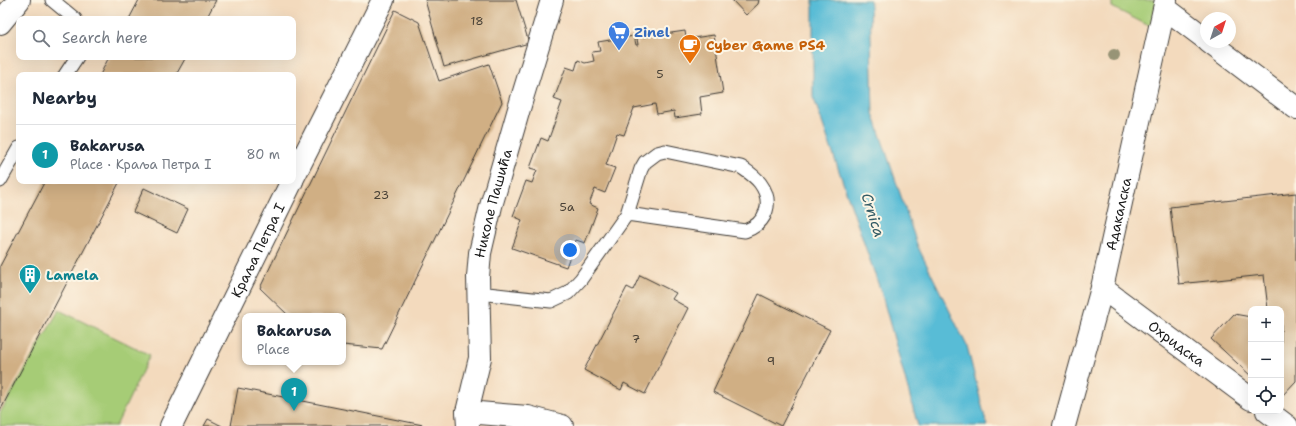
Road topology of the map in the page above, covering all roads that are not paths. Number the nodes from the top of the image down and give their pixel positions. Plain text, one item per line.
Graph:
1 (19, 0) edge
2 (52, 0) edge
3 (383, 0) edge
4 (552, 0) edge
5 (1166, 4) edge
6 (71, 16) edge
7 (0, 23) edge
8 (1200, 34) edge
9 (1217, 48) edge
10 (75, 60) edge
11 (67, 72) edge
12 (1296, 108) edge
13 (16, 153) edge
14 (296, 172) edge
15 (0, 181) edge
16 (291, 184) edge
17 (627, 214) junction
18 (1102, 288) junction
19 (478, 293) junction
20 (1248, 397) edge
21 (1271, 414) edge
22 (467, 419) edge
23 (171, 426) edge
24 (562, 426) edge
25 (1064, 426) edge
26 (1287, 426) edge

1 - 7 street
2 - 6 lane
3 - 14 street
4 - 19 street, Николе Пашића
5 - 8 street
5 - 18 street, Адакалска
9 - 12 street
10 - 11 lane
13 - 15 lane
16 - 23 street, Краља Петра I
17 - 17 lane
17 - 19 lane
18 - 20 street, Охридска
18 - 25 street, Адакалска
19 - 22 street, Николе Пашића
21 - 26 street
22 - 24 street, Николе Пашића

